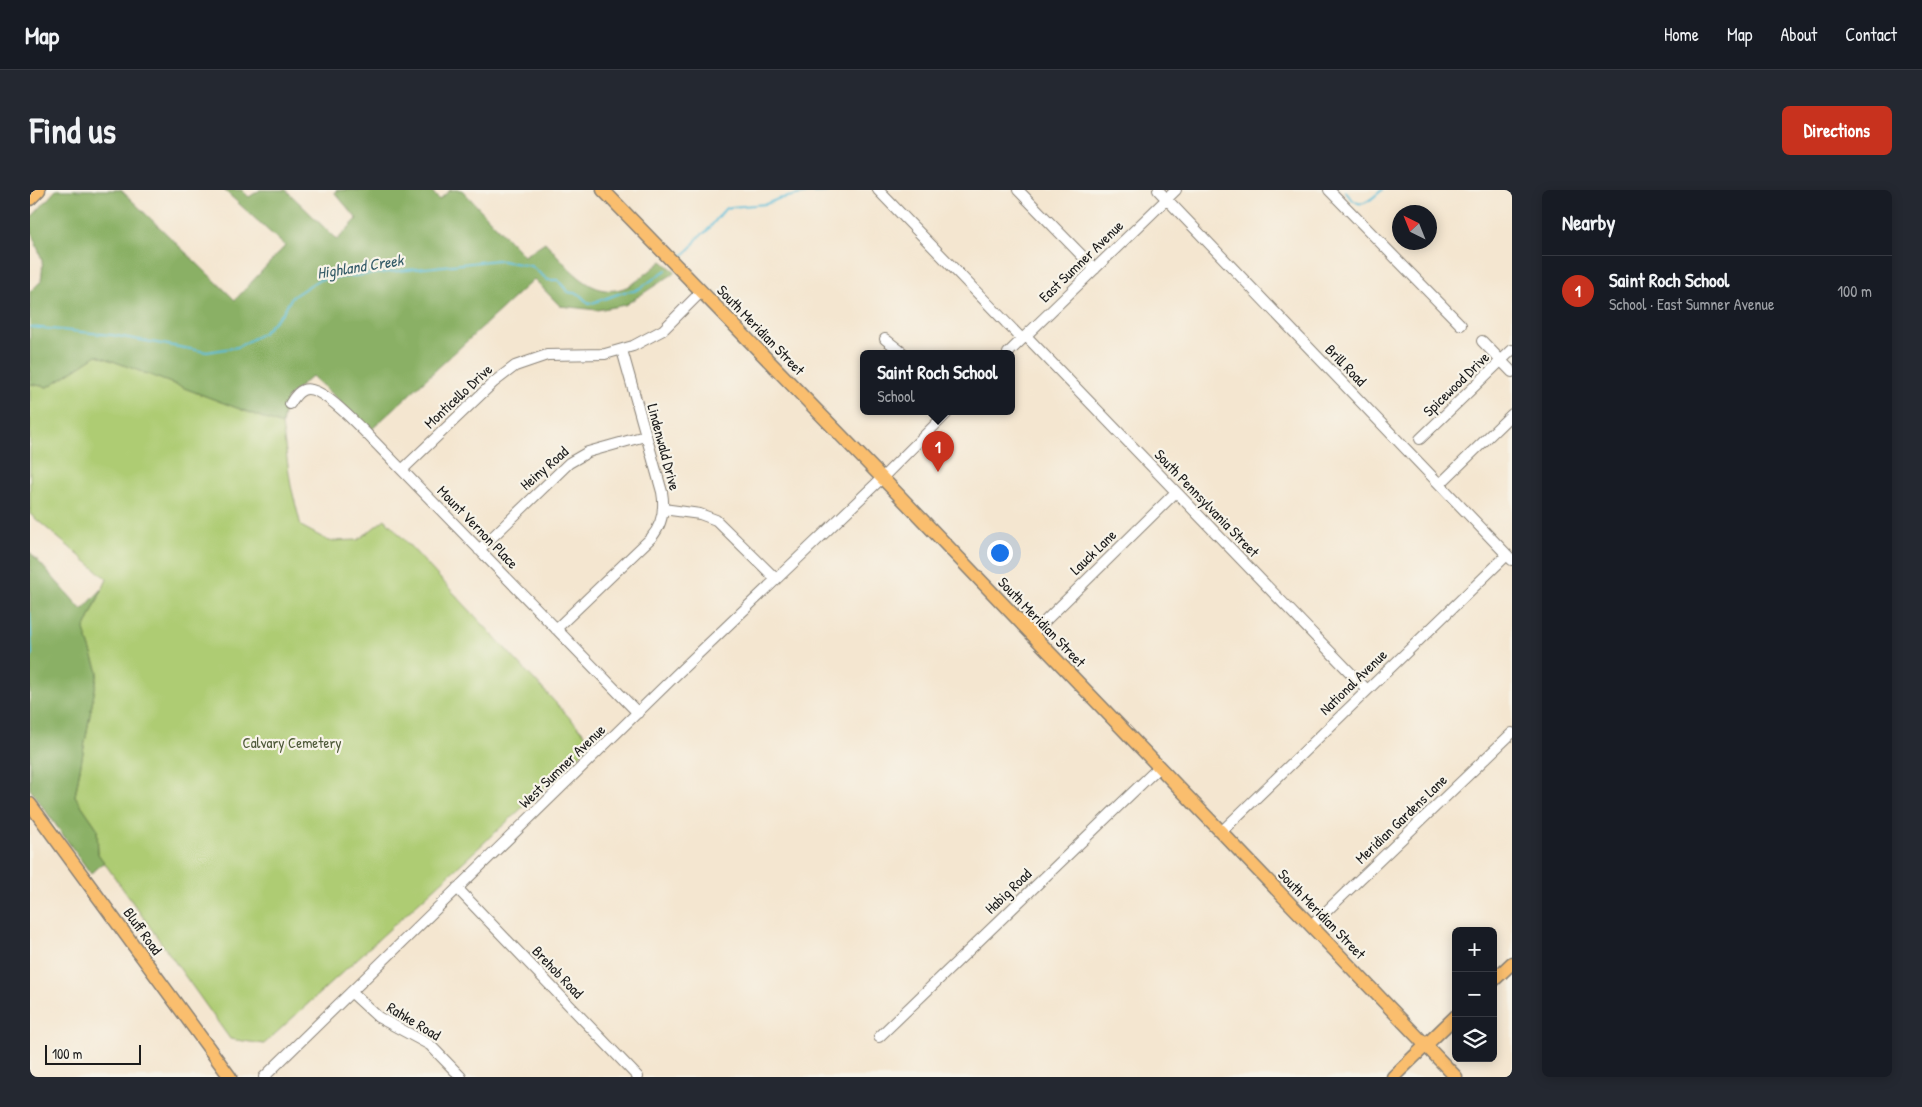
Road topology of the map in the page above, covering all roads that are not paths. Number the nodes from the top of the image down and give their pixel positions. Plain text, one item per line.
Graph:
1 (39, 190) edge
2 (603, 190) edge
3 (878, 190) edge
4 (1018, 190) edge
5 (1158, 190) edge
6 (1176, 190) edge
7 (1329, 190) edge
8 (30, 198) edge
9 (1167, 199) junction
10 (1095, 269) junction
11 (701, 292) junction
12 (1461, 325) dead end
13 (1024, 337) junction
14 (885, 338) dead end
15 (1482, 341) dead end
16 (622, 350) junction
17 (899, 350) edge
18 (1011, 350) edge
19 (1512, 350) edge
20 (1501, 361) junction
21 (1512, 372) edge
22 (290, 404) dead end
23 (1512, 414) edge
24 (945, 415) edge
25 (646, 436) junction
26 (1420, 439) dead end
27 (402, 470) junction
28 (882, 478) junction
29 (1440, 484) junction
30 (1176, 492) junction
31 (663, 509) junction
32 (479, 550) junction
33 (1509, 557) edge
34 (776, 579) junction
35 (556, 630) junction
36 (1032, 634) junction
37 (1367, 690) junction
38 (638, 713) junction
39 (1512, 733) edge
40 (1159, 767) junction
41 (30, 804) edge
42 (1221, 832) junction
43 (457, 888) junction
44 (1311, 926) junction
45 (1510, 969) edge
46 (1497, 978) edge
47 (351, 992) junction
48 (1455, 1017) edge
49 (879, 1037) dead end
50 (1426, 1045) junction
51 (230, 1077) edge
52 (264, 1077) edge
53 (461, 1077) edge
54 (638, 1077) edge
55 (1393, 1077) edge
56 (1456, 1077) edge

1 - 8 main road
2 - 11 main road, South Meridian Street
3 - 13 street, South Pennsylvania Street
4 - 10 street
5 - 9 street, Brill Road
6 - 9 street, East Sumner Avenue
7 - 12 street
9 - 10 street, East Sumner Avenue
9 - 29 street, Brill Road
10 - 13 street, East Sumner Avenue
11 - 16 street, Monticello Drive
11 - 28 main road, South Meridian Street
13 - 18 street, East Sumner Avenue
13 - 30 street, South Pennsylvania Street
14 - 17 street
15 - 20 street
16 - 25 street, Lindenwald Drive
16 - 27 street, Monticello Drive
19 - 20 street, Spicewood Drive
20 - 21 street
20 - 26 street, Spicewood Drive
22 - 27 street, Mount Vernon Place
23 - 29 street
24 - 28 street
25 - 31 street, Lindenwald Drive
25 - 32 street, Heiny Road
27 - 32 street, Mount Vernon Place
28 - 34 street, West Sumner Avenue
28 - 36 main road, South Meridian Street
29 - 33 street, Brill Road
30 - 36 street, Lauck Lane
30 - 37 street, South Pennsylvania Street
31 - 34 street
31 - 35 street, Lindenwald Drive
32 - 35 street, Mount Vernon Place
33 - 37 street, National Avenue
34 - 38 street, West Sumner Avenue
35 - 38 street, Mount Vernon Place
36 - 40 main road, South Meridian Street
37 - 42 street, National Avenue
38 - 43 street, West Sumner Avenue
39 - 44 street, Meridian Gardens Lane
40 - 42 main road, South Meridian Street
40 - 49 street, Habig Road
41 - 51 main road, Bluff Road
42 - 44 main road, South Meridian Street
43 - 47 street, West Sumner Avenue
43 - 54 street, Brehob Road
44 - 50 main road, South Meridian Street
45 - 46 main road
47 - 52 street, West Sumner Avenue
47 - 53 street, Rahke Road
48 - 50 main road
50 - 55 main road
50 - 56 main road, South Meridian Street

